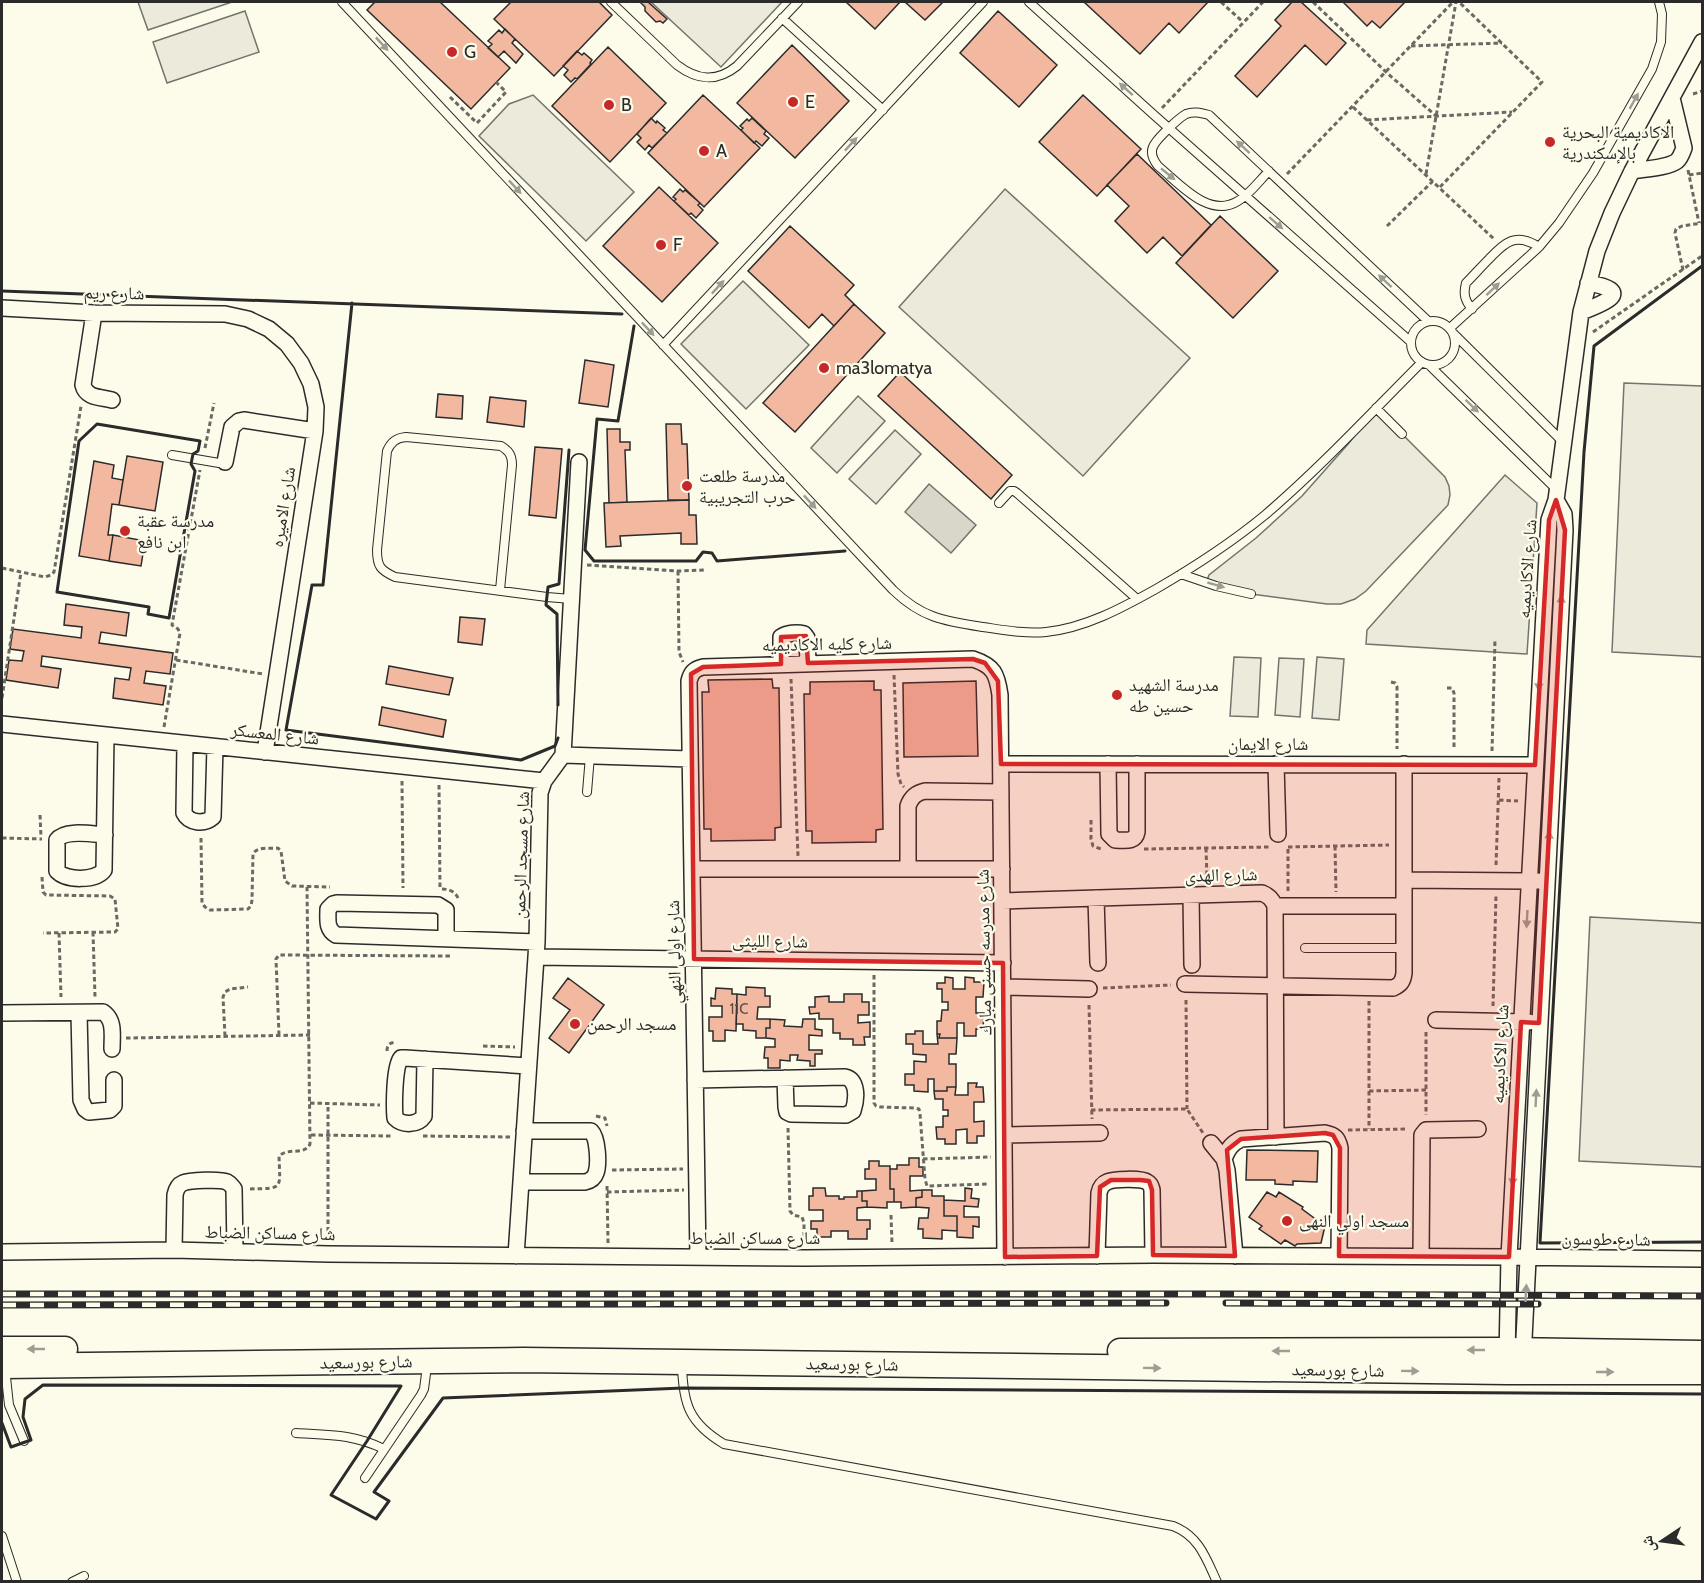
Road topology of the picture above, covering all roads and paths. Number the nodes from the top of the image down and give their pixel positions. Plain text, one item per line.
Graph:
1 (342, 2) edge
2 (611, 2) edge
3 (798, 2) edge
4 (983, 2) edge
5 (1029, 2) edge
6 (1221, 2) edge
7 (1263, 2) edge
8 (1313, 2) edge
9 (1456, 2) edge
10 (1659, 2) edge
11 (782, 18) junction
12 (1243, 22) junction
13 (1702, 42) edge
14 (1502, 43) junction
15 (1448, 45) junction
16 (1411, 46) junction
17 (1386, 72) junction
18 (496, 82) dead end
19 (442, 90) dead end
20 (1672, 98) junction
21 (1353, 107) junction
22 (883, 110) junction
23 (1513, 112) junction
24 (1154, 115) junction
25 (1436, 116) junction
26 (1367, 120) junction
27 (1169, 128) junction
28 (1684, 148) junction
29 (1269, 171) junction
30 (1632, 171) junction
31 (1702, 173) edge
32 (1426, 174) junction
33 (1689, 176) junction
34 (1280, 181) junction
35 (1433, 181) junction
36 (1440, 187) junction
37 (1245, 196) junction
38 (1701, 223) edge
39 (1387, 226) dead end
40 (1502, 246) junction
41 (1539, 247) junction
42 (1702, 256) edge
43 (1683, 270) junction
44 (1588, 283) junction
45 (2, 308) edge
46 (1472, 309) junction
47 (1581, 312) junction
48 (94, 313) junction
49 (225, 314) joint
50 (1428, 321) junction
51 (1452, 331) junction
52 (1411, 342) junction
53 (1577, 344) junction
54 (663, 345) junction
55 (1426, 364) junction
56 (84, 390) junction
57 (112, 400) dead end
58 (214, 403) dead end
59 (1376, 408) junction
60 (315, 431) junction
61 (1402, 434) dead end
62 (1563, 442) junction
63 (172, 455) dead end
64 (202, 460) junction
65 (225, 462) joint
66 (579, 462) dead end
67 (1557, 495) junction
68 (999, 503) dead end
69 (573, 564) junction
70 (2, 568) edge
71 (705, 570) dead end
72 (678, 571) junction
73 (21, 572) junction
74 (1181, 574) junction
75 (500, 590) junction
76 (1251, 594) dead end
77 (571, 599) junction
78 (1137, 599) junction
79 (1495, 639) dead end
80 (1542, 643) junction
81 (1559, 644) junction
82 (973, 659) joint
83 (176, 660) junction
84 (893, 662) junction
85 (808, 663) junction
86 (786, 664) junction
87 (692, 675) junction
88 (277, 676) junction
89 (1391, 682) dead end
90 (1447, 688) dead end
91 (2, 698) edge
92 (2, 724) edge
93 (106, 736) junction
94 (162, 741) junction
95 (184, 744) junction
96 (215, 747) junction
97 (265, 752) junction
98 (563, 755) junction
99 (590, 756) junction
100 (690, 759) junction
101 (1001, 764) junction
102 (1108, 764) junction
103 (1137, 764) junction
104 (1276, 764) junction
105 (1400, 764) junction
106 (1455, 764) junction
107 (1492, 765) junction
108 (1535, 765) junction
109 (402, 767) junction
110 (439, 771) junction
111 (544, 781) junction
112 (587, 792) dead end
113 (1001, 792) junction
114 (914, 795) junction
115 (1498, 800) dead end
116 (1533, 801) junction
117 (1091, 818) dead end
118 (200, 821) junction
119 (105, 834) junction
120 (2, 838) edge
121 (57, 840) junction
122 (1276, 842) junction
123 (1404, 845) junction
124 (1335, 846) junction
125 (1206, 848) junction
126 (1109, 849) dead end
127 (1140, 849) dead end
128 (692, 869) junction
129 (798, 869) junction
130 (908, 869) junction
131 (1002, 869) junction
132 (1404, 879) junction
133 (1528, 881) junction
134 (1547, 882) junction
135 (307, 887) junction
136 (331, 887) dead end
137 (412, 889) dead end
138 (430, 889) dead end
139 (440, 889) junction
140 (1191, 895) junction
141 (1208, 895) junction
142 (1096, 898) junction
143 (1002, 901) junction
144 (459, 903) dead end
145 (1275, 906) junction
146 (1336, 906) junction
147 (1404, 906) junction
148 (118, 928) dead end
149 (93, 932) junction
150 (43, 933) dead end
151 (59, 933) junction
152 (446, 939) junction
153 (1305, 948) dead end
154 (1404, 948) junction
155 (536, 949) junction
156 (308, 955) junction
157 (452, 956) dead end
158 (694, 959) junction
159 (874, 962) junction
160 (1003, 963) junction
161 (1098, 963) dead end
162 (1192, 965) dead end
163 (1185, 984) junction
164 (1275, 986) junction
165 (248, 987) dead end
166 (1004, 987) junction
167 (1369, 987) junction
168 (1089, 989) junction
169 (96, 1012) junction
170 (2, 1013) edge
171 (62, 1013) junction
172 (80, 1013) junction
173 (1436, 1020) joint
174 (1521, 1022) junction
175 (1539, 1023) junction
176 (279, 1035) junction
177 (310, 1035) junction
178 (225, 1036) junction
179 (112, 1043) joint
180 (425, 1059) junction
181 (528, 1066) junction
182 (785, 1078) junction
183 (114, 1080) dead end
184 (695, 1080) junction
185 (1426, 1090) junction
186 (1369, 1091) junction
187 (310, 1103) junction
188 (328, 1103) junction
189 (395, 1105) junction
190 (1187, 1109) junction
191 (1092, 1110) junction
192 (787, 1112) junction
193 (1369, 1129) junction
194 (1478, 1129) dead end
195 (1426, 1130) junction
196 (524, 1131) junction
197 (1096, 1133) joint
198 (1005, 1135) junction
199 (1333, 1135) junction
200 (1276, 1137) junction
201 (1211, 1143) joint
202 (1005, 1157) junction
203 (923, 1159) junction
204 (1224, 1159) junction
205 (696, 1169) junction
206 (607, 1170) dead end
207 (521, 1182) junction
208 (1005, 1183) junction
209 (234, 1189) junction
210 (696, 1190) junction
211 (607, 1192) dead end
212 (891, 1215) dead end
213 (174, 1250) junction
214 (2, 1252) edge
215 (235, 1252) junction
216 (328, 1254) junction
217 (1153, 1255) junction
218 (516, 1256) junction
219 (1097, 1256) junction
220 (1235, 1256) junction
221 (1339, 1256) junction
222 (1421, 1256) junction
223 (698, 1257) junction
224 (1005, 1257) junction
225 (1509, 1257) junction
226 (1528, 1257) junction
227 (805, 1258) junction
228 (892, 1258) junction
229 (1702, 1259) edge
230 (1702, 1353) edge
231 (427, 1355) junction
232 (3, 1358) edge
233 (1515, 1361) junction
234 (682, 1362) junction
235 (1702, 1372) edge
236 (296, 1433) dead end
237 (24, 1441) dead end
238 (384, 1449) junction
239 (365, 1478) dead end
240 (2, 1536) edge
241 (84, 1576) dead end
242 (17, 1581) edge
243 (72, 1581) edge
244 (1217, 1581) edge

1 -> 54 lane
2 - 11 lane
3 - 11 lane
4 - 22 lane
24 -> 5 lane
6 - 12 path
7 - 12 path
8 - 17 path
9 - 14 path
9 - 15 path
9 - 16 path
41 -> 10 lane
11 - 22 lane
12 - 24 path
13 - 20 street
14 - 15 path
14 - 23 path
15 - 16 path
15 - 25 path
16 - 17 path
17 - 21 path
17 - 25 path
18 - 19 path
20 - 28 street
20 - 30 street
21 - 26 path
21 - 34 path
54 -> 22 lane
23 - 25 path
23 - 36 path
24 - 27 lane
25 - 26 path
25 - 32 path
26 - 32 path
29 -> 27 lane
27 - 37 lane
27 -> 37 lane
28 - 30 street
28 - 33 path
29 - 34 lane
29 - 37 lane
30 - 44 street
31 - 33 path
32 - 35 path
33 - 38 path
50 -> 34 lane
35 - 36 path
35 - 39 path
36 - 40 path
37 -> 52 lane
38 - 43 path
40 - 41 lane
40 - 46 lane
46 -> 41 lane
42 - 43 path
43 - 53 path
44 - 47 street
44 - 47 street
45 - 48 street, شارع ريم
46 - 51 lane
47 - 53 street
48 - 49 street, شارع ريم
48 - 56 street
49 - 60 street, شارع الاميره
50 - 51 lane
50 - 52 lane
51 - 55 lane
51 - 62 lane
52 - 55 lane
53 - 62 street
54 -> 78 lane
55 - 59 lane
55 -> 67 lane
56 - 57 street
56 - 73 path
58 - 64 path
59 - 61 lane
59 - 74 lane
60 - 65 street
60 - 88 street, شارع الاميره
62 - 67 street
63 - 64 lane
64 - 65 lane
64 - 83 path
66 - 69 street
67 - 80 street, شارع الاكاديميه
81 -> 67 street, شارع الاكاديميه
68 - 78 lane
69 - 72 path
69 - 77 street
70 - 73 path
71 - 72 path
72 - 87 path
73 - 91 path
74 -> 76 lane
74 - 78 lane
75 - 75 lane
75 - 77 lane
77 - 98 street
79 - 107 path
80 - 81 street
80 -> 108 street, شارع الاكاديميه
134 -> 81 street, شارع الاكاديميه
82 - 84 street, شارع كليه الاكاديميه
82 - 101 street, شارع مدرسه حسنى مبارك
83 - 88 path
83 - 94 path
84 - 85 street, شارع كليه الاكاديميه
84 - 114 path
85 - 86 street, شارع كليه الاكاديميه
85 - 86 street
86 - 87 street, شارع كليه الاكاديميه
86 - 129 path
87 - 100 street, شارع اولى النهي
88 - 97 street, شارع الاميره
89 - 105 path
90 - 106 path
92 - 93 street, شارع المعسكر
93 - 94 street, شارع المعسكر
93 - 119 street
94 - 95 street, شارع المعسكر
95 - 96 street, شارع المعسكر
95 - 118 street
96 - 97 street, شارع المعسكر
96 - 118 street
97 - 109 street, شارع المعسكر
98 - 99 street
98 - 111 street, شارع مسجد الرحمن
99 - 100 street
99 - 112 lane
100 - 128 street, شارع اولى النهي
101 - 102 street, شارع الايمان
101 - 113 street, شارع مدرسه حسنى مبارك
102 - 103 street, شارع الايمان
102 - 103 street
103 - 104 street, شارع الايمان
104 - 105 street, شارع الايمان
104 - 122 street
105 - 106 street, شارع الايمان
105 - 123 street
106 - 107 street, شارع الايمان
107 - 108 street, شارع الايمان
108 - 116 street, شارع الاكاديميه
109 - 110 street, شارع المعسكر
109 - 137 path
110 - 111 street, شارع المعسكر
110 - 139 path
111 - 155 street, شارع مسجد الرحمن
113 - 114 street
113 - 131 street, شارع مدرسه حسنى مبارك
114 - 130 street
115 - 116 path
116 - 133 street, شارع الاكاديميه
117 - 126 path
118 - 135 path
119 - 121 street
119 - 121 street
120 - 121 path
122 - 124 path
122 - 125 path
123 - 124 path
123 - 132 street
124 - 146 path
125 - 127 path
125 - 141 path
128 - 129 street
128 - 158 street, شارع اولى النهي
129 - 130 street
130 - 131 street
131 - 143 street, شارع مدرسه حسنى مبارك
132 - 133 street
132 - 147 street
133 - 134 street
133 -> 174 street, شارع الاكاديميه
134 - 175 street, شارع الاكاديميه
135 - 136 path
135 - 156 path
138 - 139 path
139 - 144 path
140 - 141 street, شارع الهدى
140 - 142 street, شارع الهدى
140 - 162 street
141 - 145 street, شارع الهدى
142 - 143 street, شارع الهدى
142 - 161 street
143 - 160 street, شارع مدرسه حسنى مبارك
145 - 146 street
145 - 164 street, شارع الهدى
146 - 147 street
147 - 154 street
148 - 149 path
149 - 151 path
149 - 169 path
150 - 151 path
151 - 171 path
152 - 152 street, شارع الليثى
152 - 155 street, شارع الليثى
153 - 154 lane
154 - 167 street
155 - 158 street, شارع الليثى
155 - 181 street, شارع مسجد الرحمن
156 - 157 path
156 - 176 path
156 - 177 path
158 - 159 street, شارع الليثى
158 - 184 street, شارع اولى النهي
159 - 160 street, شارع الليثى
159 - 203 path
160 - 166 street, شارع مدرسه حسنى مبارك
163 - 164 street
163 - 168 path
163 - 190 path
164 - 167 street
164 - 200 street, شارع الهدى
165 - 178 path
166 - 168 street
166 - 198 street, شارع مدرسه حسنى مبارك
167 - 186 path
168 - 191 path
169 - 172 street
169 - 179 street
170 - 171 street
171 - 172 street
172 - 183 street
173 - 174 street
173 - 185 path
174 - 175 street
174 -> 225 street, شارع الاكاديميه
226 -> 175 street, شارع الاكاديميه
176 - 177 path
176 - 178 path
177 - 187 path
178 - 179 path
180 - 181 street
180 - 189 street
180 - 189 street
181 - 196 street, شارع مسجد الرحمن
182 - 184 street
182 - 192 street
182 - 192 street
184 - 205 street, شارع اولى النهي
185 - 186 path
185 - 195 path
186 - 193 path
187 - 188 path
187 - 209 path
188 - 189 path
188 - 216 path
190 - 191 path
190 - 201 path
191 - 197 path
192 - 227 path
193 - 195 path
193 - 199 path
194 - 195 street
195 - 222 street
196 - 207 street, شارع مسجد الرحمن
196 - 207 street
197 - 198 street
198 - 202 street, شارع مدرسه حسنى مبارك
199 - 200 street
199 - 221 street
200 - 204 street
201 - 204 street
202 - 203 path
202 - 208 street, شارع مدرسه حسنى مبارك
203 - 208 path
204 - 220 street
205 - 206 path
205 - 210 street, شارع اولى النهي
207 - 218 street, شارع مسجد الرحمن
208 - 224 street, شارع مدرسه حسنى مبارك
209 - 213 street
209 - 215 street
210 - 211 path
210 - 223 street, شارع اولى النهي
212 - 228 path
213 - 214 street, شارع مساكن الضباط
213 - 215 street, شارع مساكن الضباط
215 - 216 street, شارع مساكن الضباط
216 - 218 street, شارع مساكن الضباط
217 - 219 street, شارع مساكن الضباط
217 - 219 street
217 - 220 street, شارع مساكن الضباط
218 - 223 street, شارع مساكن الضباط
219 - 224 street, شارع مساكن الضباط
220 - 221 street, شارع مساكن الضباط
221 - 222 street, شارع مساكن الضباط
222 - 225 street, شارع مساكن الضباط
223 - 227 street, شارع مساكن الضباط
224 - 228 street, شارع مساكن الضباط
225 - 226 street, شارع طوسون
225 - 233 street, شارع الاكاديميه
226 - 229 street, شارع طوسون
233 -> 226 street, شارع الاكاديميه
227 - 228 street, شارع مساكن الضباط
230 - 233 main road, شارع بورسعيد
231 - 232 main road, شارع بورسعيد
233 -> 231 main road, شارع بورسعيد
231 - 234 main road, شارع بورسعيد
231 - 238 lane
232 - 237 lane
234 -> 233 main road, شارع بورسعيد
233 -> 235 main road, شارع بورسعيد
234 - 244 lane
236 - 238 lane
238 - 239 lane
240 - 242 lane
241 - 243 lane

